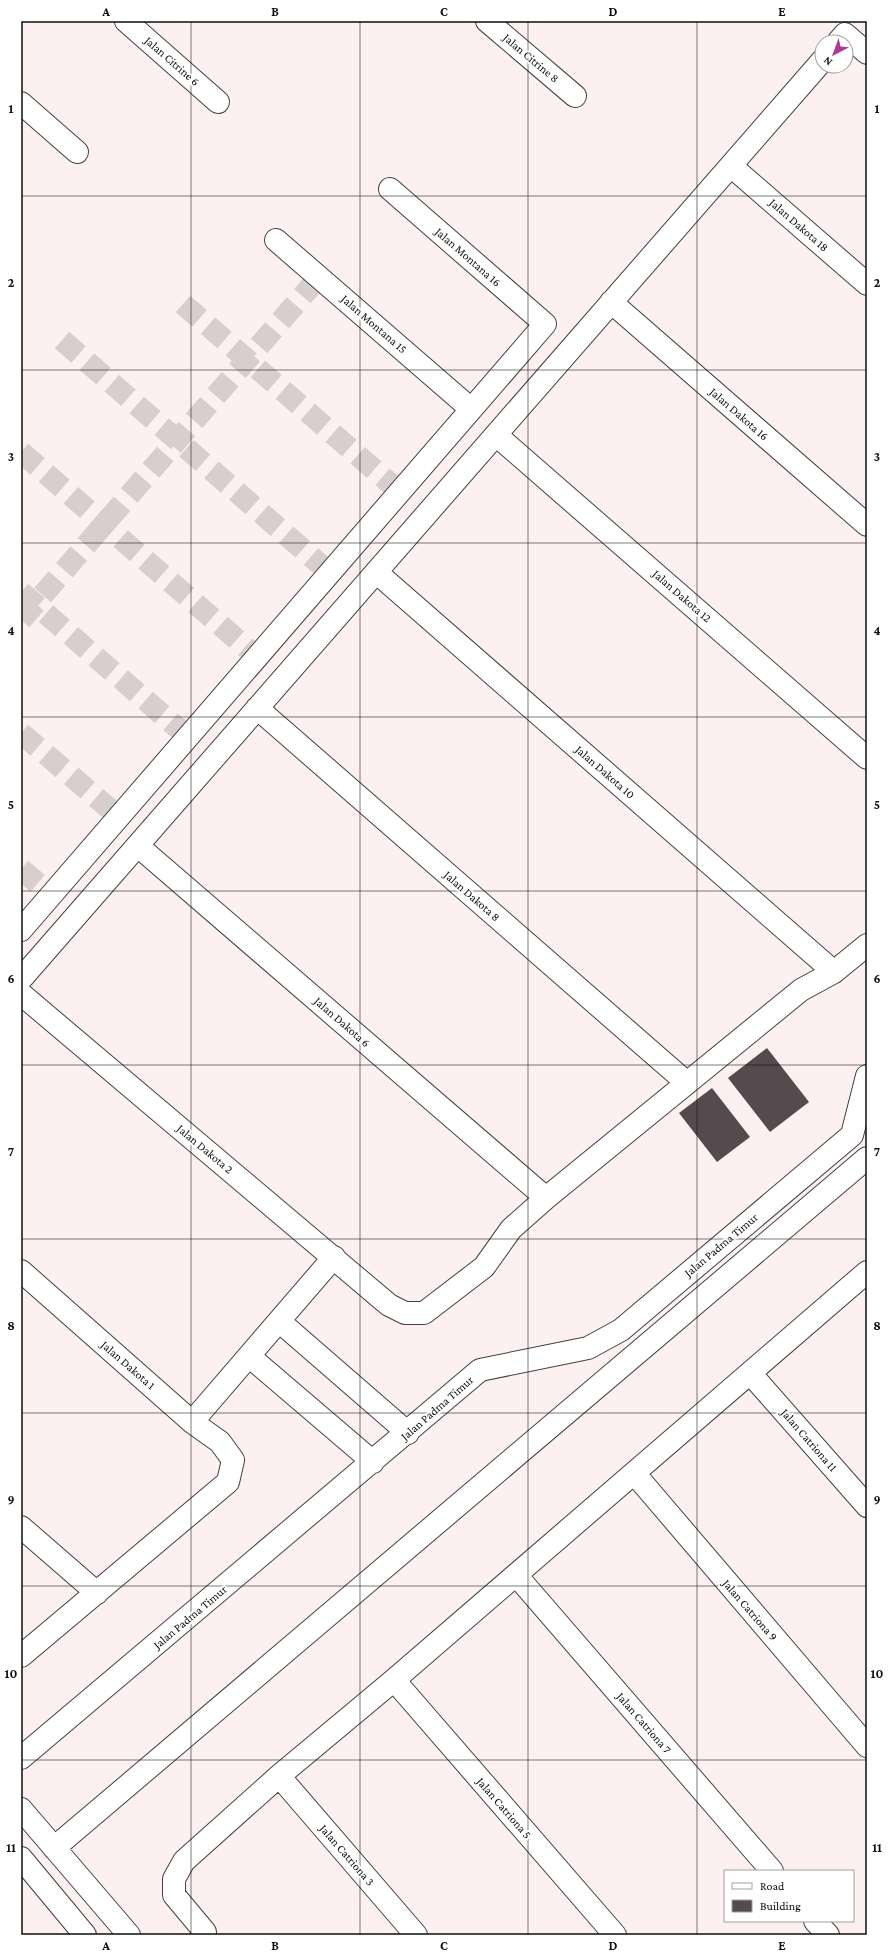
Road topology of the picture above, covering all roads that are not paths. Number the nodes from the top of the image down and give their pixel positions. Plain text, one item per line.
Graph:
1 (126, 21) edge
2 (487, 21) edge
3 (854, 45) edge
4 (867, 53) edge
5 (814, 70) edge
6 (575, 96) dead end
7 (218, 102) dead end
8 (21, 103) edge
9 (77, 152) dead end
10 (731, 166) junction
11 (390, 189) dead end
12 (276, 240) dead end
13 (867, 284) edge
14 (611, 302) junction
15 (471, 409) junction
16 (496, 435) junction
17 (867, 525) edge
18 (376, 572) junction
19 (257, 708) junction
20 (867, 758) edge
21 (138, 846) junction
22 (21, 930) edge
23 (867, 945) edge
24 (834, 972) junction
25 (21, 979) edge
26 (21, 994) edge
27 (867, 1076) edge
28 (687, 1083) junction
29 (867, 1158) edge
30 (546, 1198) junction
31 (334, 1258) junction
32 (21, 1271) edge
33 (867, 1272) edge
34 (280, 1321) junction
35 (249, 1356) junction
36 (750, 1373) junction
37 (192, 1422) junction
38 (408, 1432) junction
39 (373, 1462) junction
40 (634, 1473) junction
41 (867, 1506) edge
42 (21, 1527) edge
43 (516, 1575) junction
44 (97, 1592) junction
45 (21, 1656) edge
46 (394, 1680) junction
47 (867, 1746) edge
48 (21, 1758) edge
49 (279, 1776) junction
50 (21, 1809) edge
51 (54, 1848) junction
52 (24, 1868) edge
53 (771, 1870) edge
54 (85, 1883) junction
55 (60, 1904) junction
56 (816, 1922) edge
57 (205, 1934) edge
58 (85, 1935) edge
59 (129, 1935) edge
60 (416, 1935) edge
61 (615, 1935) edge
62 (828, 1935) edge

1 - 7 street, Jalan Citrine 6
2 - 6 street, Jalan Citrine 8
3 - 4 street
5 - 10 street
8 - 9 street
10 - 13 street, Jalan Dakota 18
10 - 14 street
11 - 15 street, Jalan Montana 16
12 - 15 street, Jalan Montana 15
14 - 16 street
14 - 17 street, Jalan Dakota 16
15 - 22 street
16 - 18 street
16 - 20 street, Jalan Dakota 12
18 - 19 street
18 - 24 street, Jalan Dakota 10
19 - 21 street
19 - 28 street, Jalan Dakota 8
21 - 25 street
21 - 30 street, Jalan Dakota 6
23 - 24 street, Jalan Dakota 2
24 - 28 street, Jalan Dakota 2
26 - 31 street, Jalan Dakota 2
27 - 38 street, Jalan Padma Timur
28 - 30 street, Jalan Dakota 2
29 - 51 street
30 - 31 street, Jalan Dakota 2
31 - 34 street
32 - 37 street, Jalan Dakota 1
33 - 36 street
34 - 35 street
34 - 38 street
35 - 37 street
35 - 39 street
36 - 40 street
36 - 41 street, Jalan Catriona 11
37 - 44 street, Jalan Dakota 1
38 - 39 street, Jalan Padma Timur
39 - 48 street, Jalan Padma Timur
40 - 43 street
40 - 47 street, Jalan Catriona 9
42 - 44 street
43 - 46 street
43 - 53 street, Jalan Catriona 7
44 - 45 street
46 - 49 street
46 - 61 street, Jalan Catriona 5
49 - 57 street
49 - 60 street, Jalan Catriona 3
50 - 51 street
51 - 54 street
52 - 55 street
54 - 55 street
54 - 59 street
55 - 58 street
56 - 62 street

